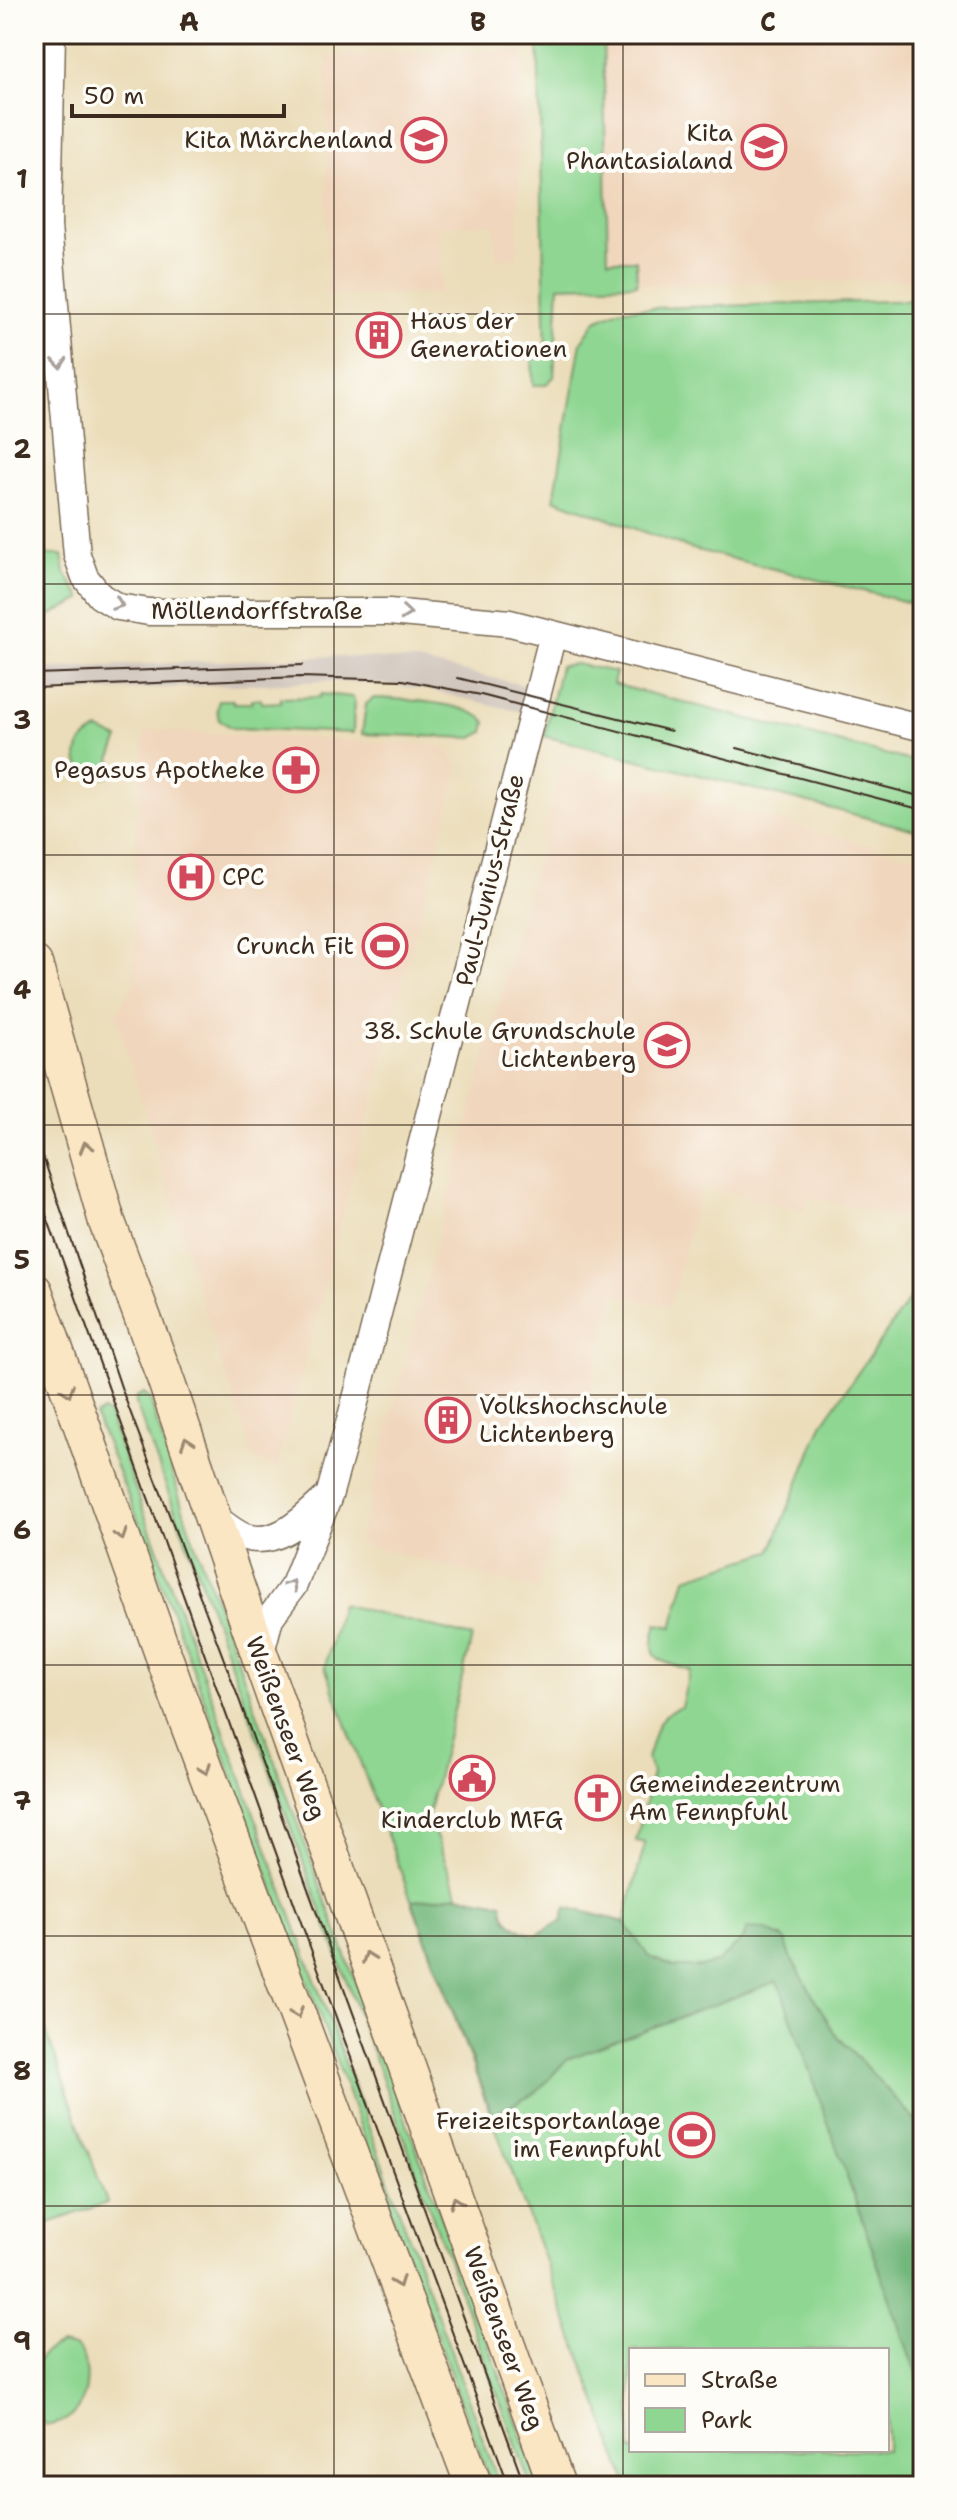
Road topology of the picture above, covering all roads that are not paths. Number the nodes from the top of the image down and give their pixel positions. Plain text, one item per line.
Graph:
1 (52, 34) edge
2 (553, 634) junction
3 (923, 728) edge
4 (34, 964) edge
5 (34, 1291) edge
6 (329, 1496) junction
7 (213, 1516) junction
8 (260, 1656) junction
9 (474, 2486) edge
10 (557, 2486) edge

1 -> 2 street, Möllendorffstraße
2 - 3 street
2 - 6 street, Paul-Junius-Straße
7 -> 4 main road, Weißenseer Weg
5 -> 9 main road
6 - 7 street
8 -> 6 street, Paul-Junius-Straße
7 - 8 main road, Weißenseer Weg
10 -> 8 main road, Weißenseer Weg

